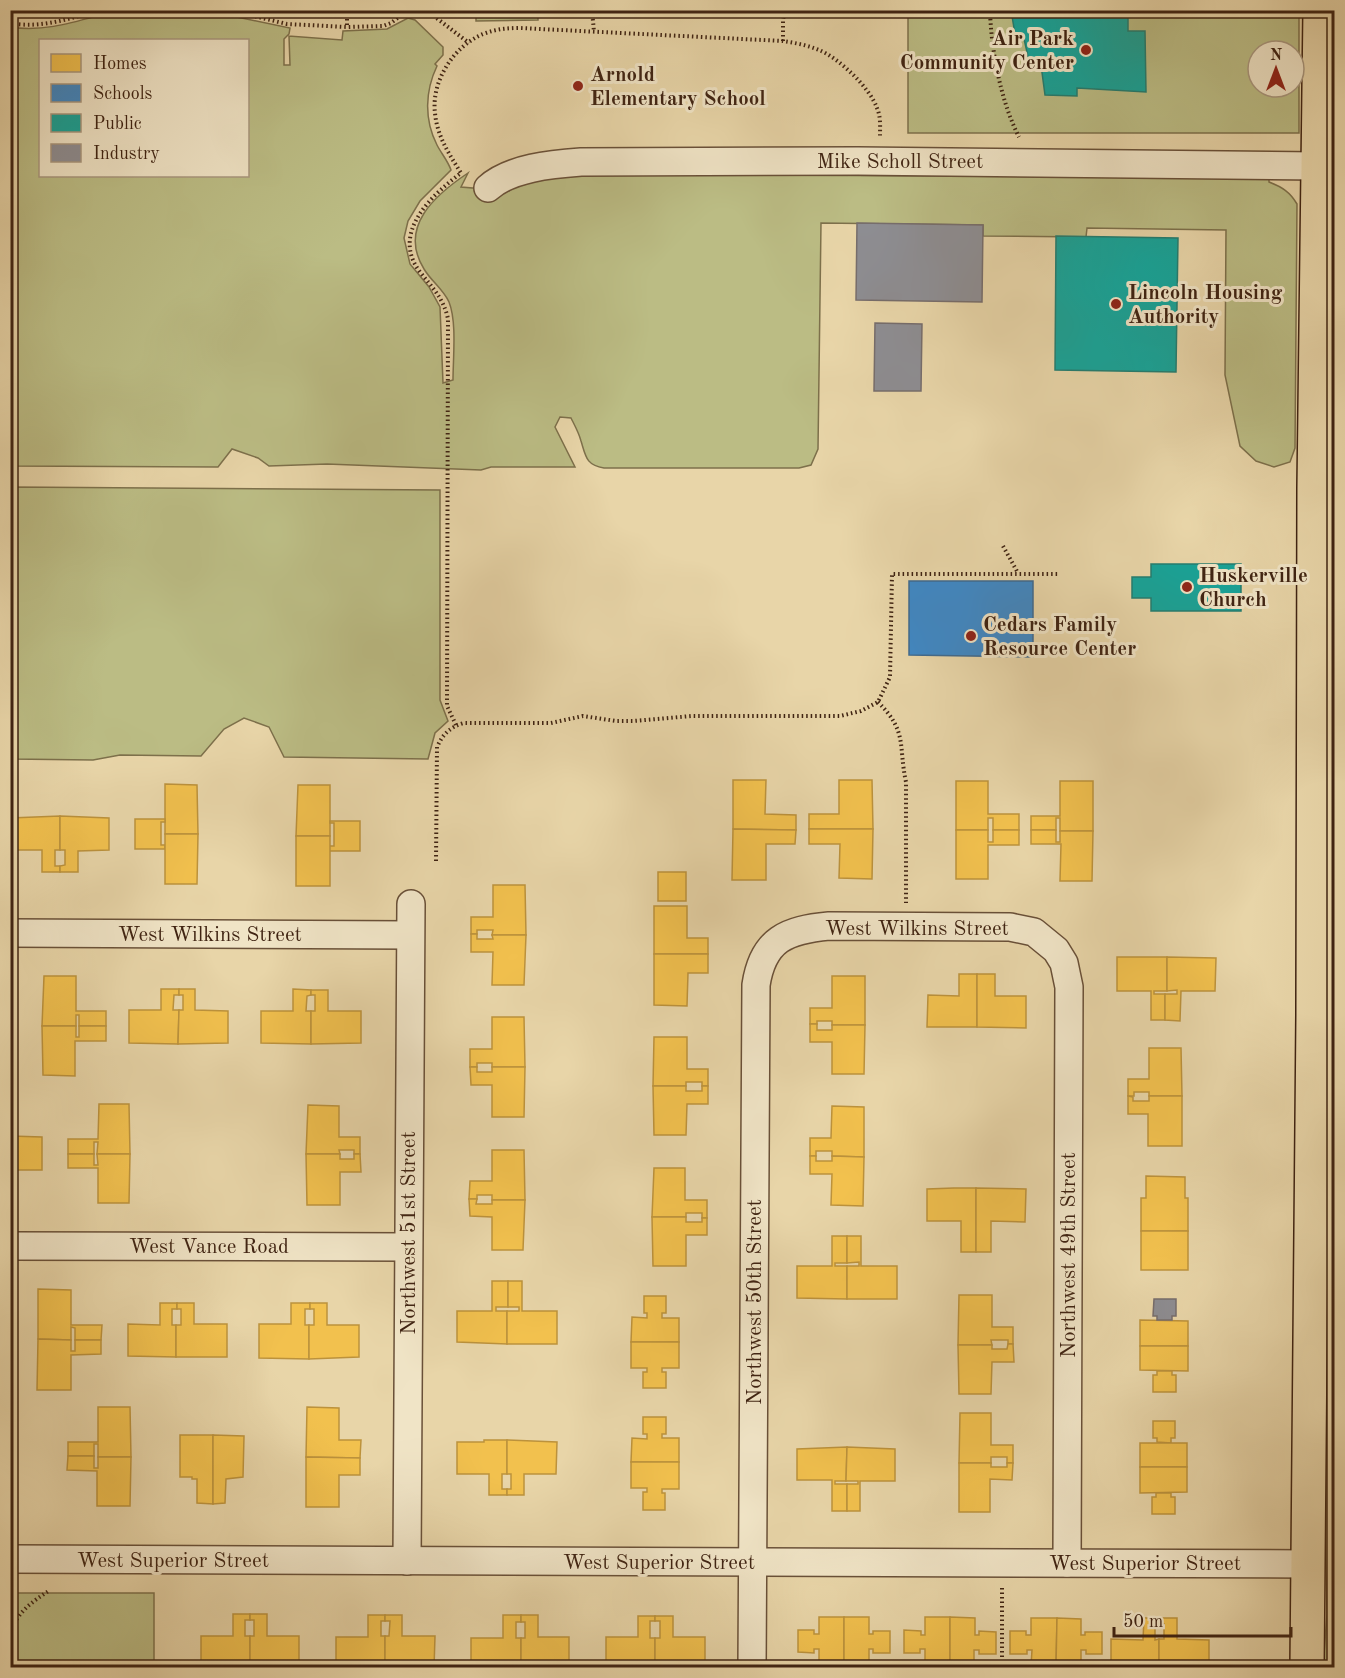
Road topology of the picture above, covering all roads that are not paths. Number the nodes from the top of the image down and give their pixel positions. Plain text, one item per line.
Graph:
1 (1320, 10) edge
2 (1318, 165) junction
3 (488, 188) dead end
4 (411, 904) dead end
5 (10, 933) edge
6 (410, 935) junction
7 (774, 942) joint
8 (1056, 950) joint
9 (10, 1245) edge
10 (408, 1247) junction
11 (10, 1559) edge
12 (407, 1561) junction
13 (753, 1562) junction
14 (1067, 1563) junction
15 (1308, 1564) junction
16 (752, 1668) edge
17 (1307, 1668) edge

1 - 2 main road
2 - 3 street, Mike Scholl Street
2 - 15 main road
4 - 6 street, Northwest 51st Street
5 - 6 street, West Wilkins Street
6 - 10 street, Northwest 51st Street
7 - 8 street, West Wilkins Street
7 - 13 street, Northwest 50th Street
8 - 14 street, Northwest 49th Street
9 - 10 street, West Vance Road
10 - 12 street, Northwest 51st Street
11 - 12 street, West Superior Street
12 - 13 street, West Superior Street
13 - 14 street, West Superior Street
13 - 16 street, Northwest 50th Street
14 - 15 street, West Superior Street
15 - 17 main road

